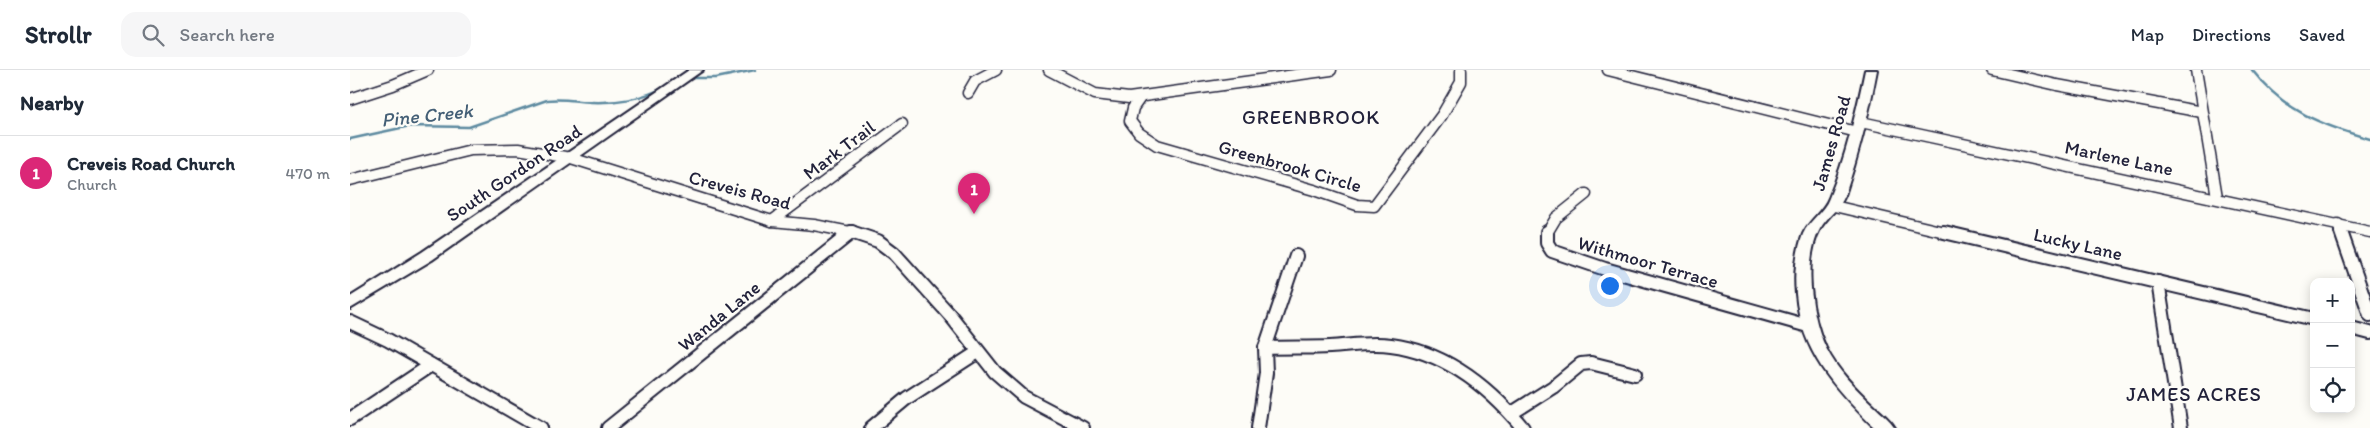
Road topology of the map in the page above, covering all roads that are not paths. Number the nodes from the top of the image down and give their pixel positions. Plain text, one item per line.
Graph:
1 (428, 70) edge
2 (697, 70) edge
3 (996, 70) edge
4 (1049, 70) edge
5 (1331, 70) edge
6 (1461, 70) edge
7 (1608, 70) edge
8 (1871, 70) edge
9 (1992, 70) edge
10 (2196, 70) edge
11 (968, 93) dead end
12 (1140, 98) junction
13 (350, 99) edge
14 (2202, 112) junction
15 (902, 124) dead end
16 (1859, 127) junction
17 (571, 158) junction
18 (350, 180) edge
19 (1586, 194) dead end
20 (2217, 197) junction
21 (1834, 206) junction
22 (772, 221) junction
23 (2338, 224) junction
24 (852, 232) junction
25 (2370, 232) edge
26 (1296, 256) dead end
27 (2158, 282) junction
28 (350, 304) edge
29 (2370, 315) edge
30 (2310, 318) edge
31 (350, 322) edge
32 (1808, 326) junction
33 (2355, 329) edge
34 (2370, 333) edge
35 (1265, 348) junction
36 (978, 352) junction
37 (431, 365) junction
38 (1635, 374) dead end
39 (1512, 413) junction
40 (350, 419) edge
41 (541, 428) edge
42 (608, 428) edge
43 (871, 428) edge
44 (1083, 428) edge
45 (1258, 428) edge
46 (1523, 428) edge
47 (1886, 428) edge
48 (2181, 428) edge

1 - 13 street
2 - 17 street, South Gordon Road
3 - 11 street
4 - 12 street
5 - 12 street
6 - 12 street, Greenbrook Circle
7 - 16 street, Marlene Lane
8 - 16 street, James Road
9 - 14 street
10 - 14 street
14 - 20 street
15 - 22 street, Mark Trail
16 - 20 street, Marlene Lane
16 - 21 street, James Road
17 - 18 street, Creveis Road
17 - 22 street, Creveis Road
17 - 28 street, South Gordon Road
19 - 32 street, Withmoor Terrace
20 - 23 street, Marlene Lane
21 - 27 street, Lucky Lane
21 - 32 street, James Road
22 - 24 street, Creveis Road
23 - 25 street, Marlene Lane
23 - 29 street
24 - 36 street, Creveis Road
24 - 42 street, Wanda Lane
26 - 35 street
27 - 30 street, Lucky Lane
27 - 48 street
31 - 37 street
32 - 47 street, James Road
33 - 34 street
35 - 39 street
35 - 45 street
36 - 43 street
36 - 44 street, Creveis Road
37 - 40 street
37 - 41 street
38 - 39 street
39 - 46 street

